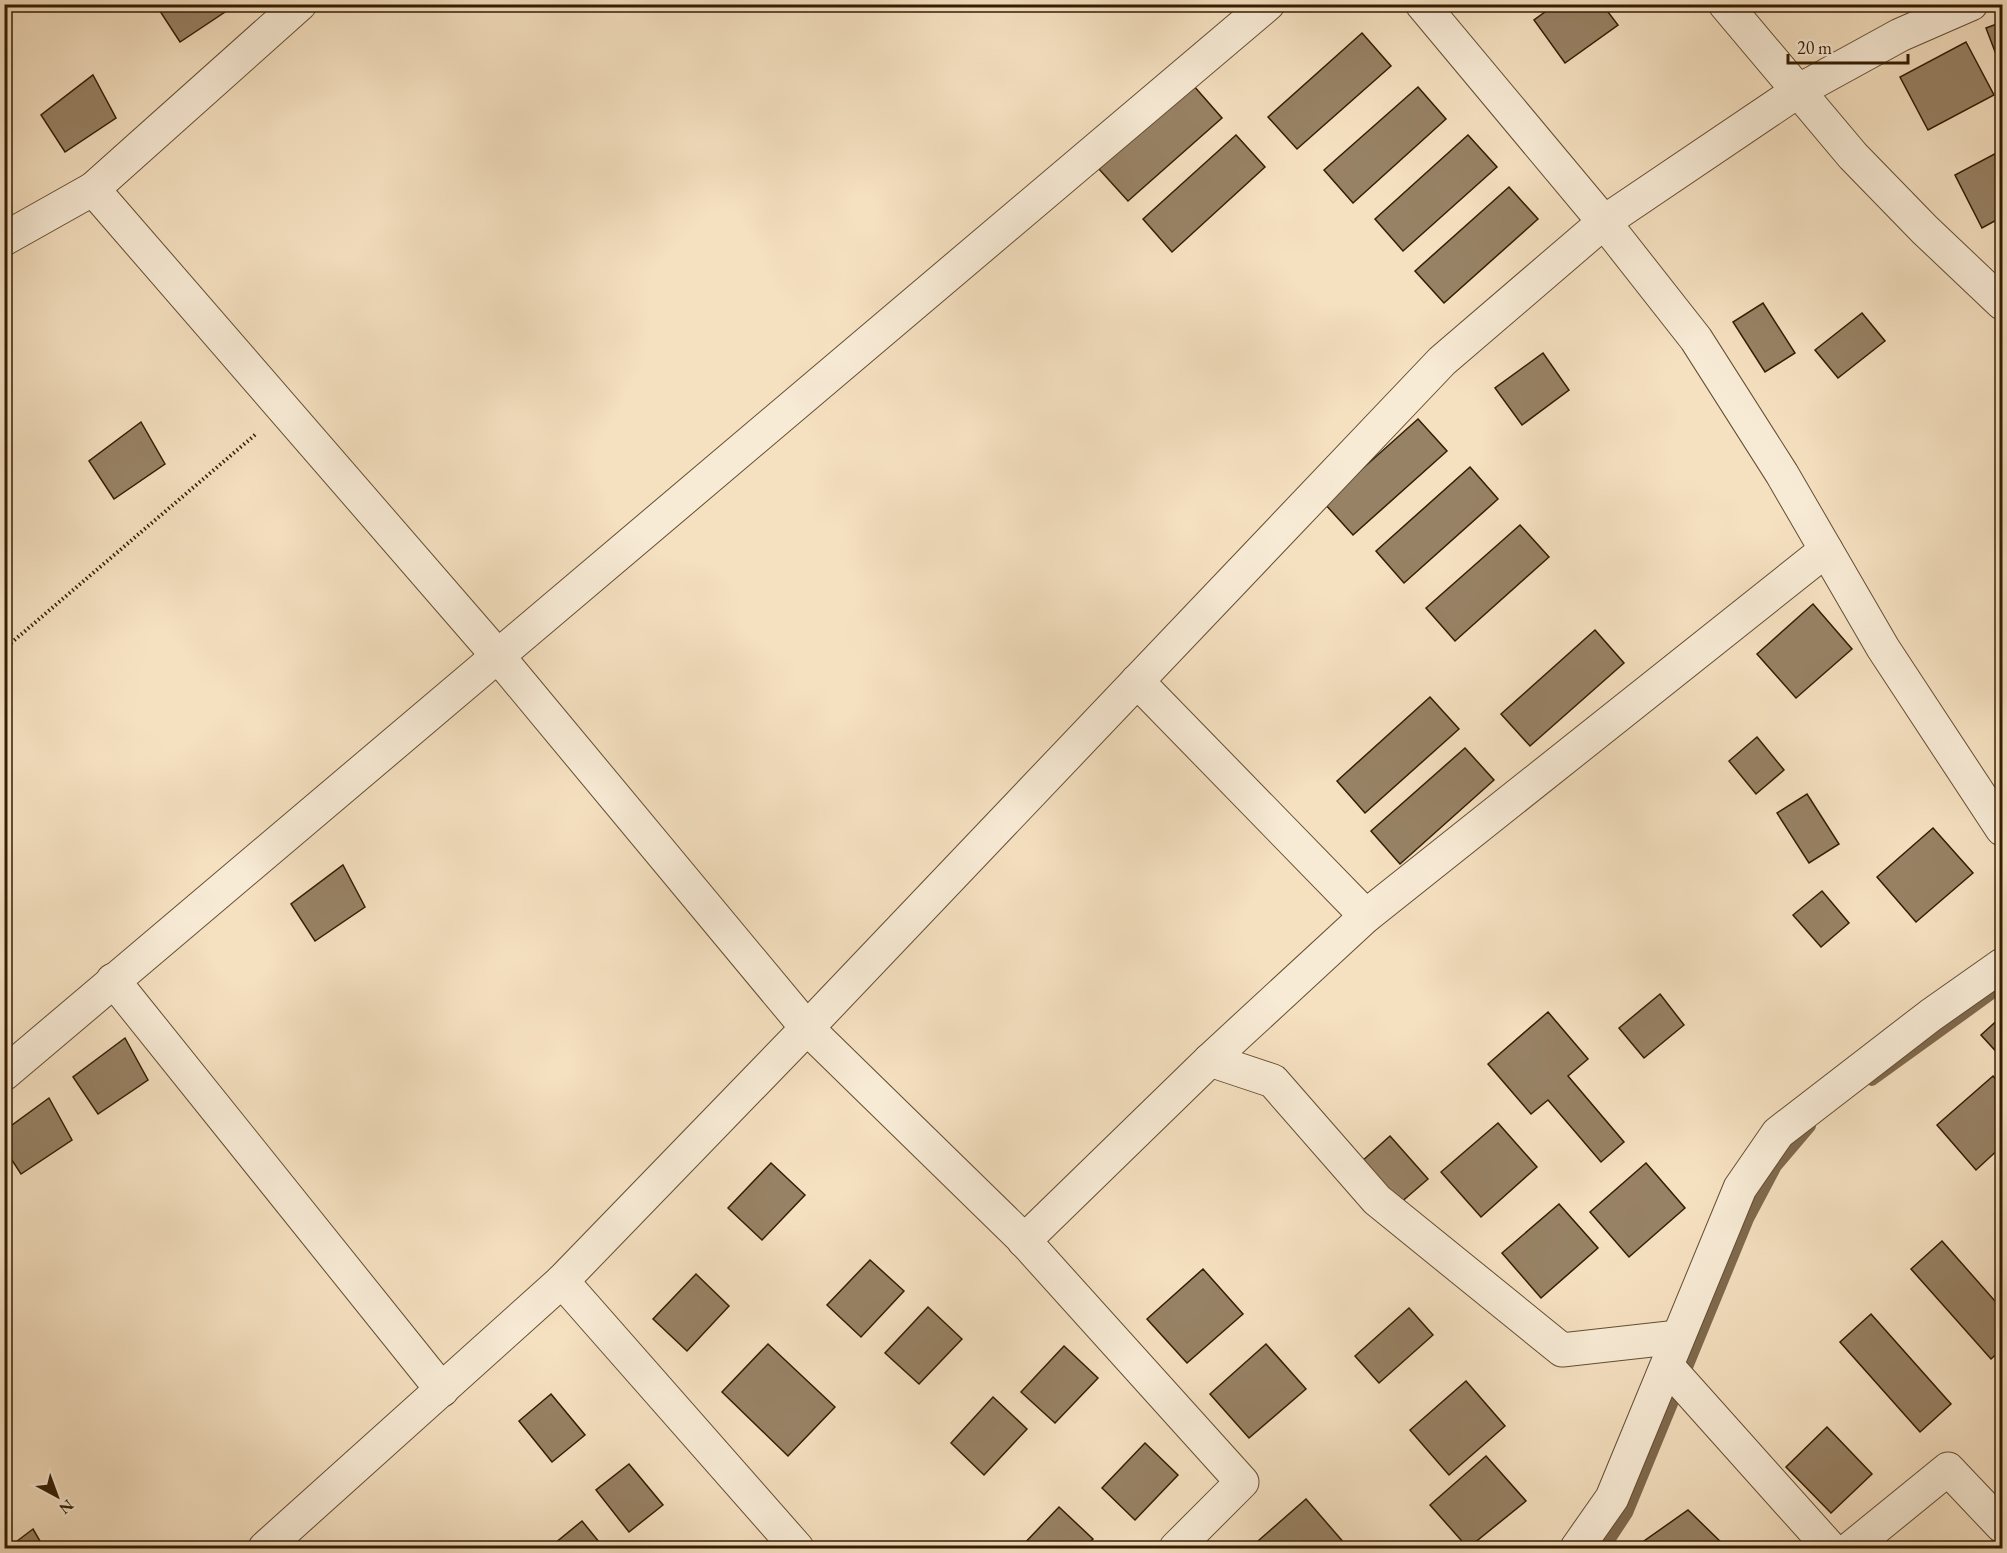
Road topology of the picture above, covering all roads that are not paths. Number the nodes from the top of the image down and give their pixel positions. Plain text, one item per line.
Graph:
1 (1268, 4) edge
2 (1422, 4) edge
3 (1725, 4) edge
4 (1971, 4) edge
5 (283, 10) edge
6 (1798, 91) junction
7 (93, 189) junction
8 (1604, 222) junction
9 (4, 239) edge
10 (2002, 303) edge
11 (1826, 550) junction
12 (497, 655) junction
13 (1137, 681) junction
14 (2002, 829) edge
15 (1366, 916) junction
16 (2002, 965) edge
17 (113, 980) junction
18 (807, 1028) junction
19 (1210, 1059) junction
20 (4, 1074) edge
21 (1024, 1241) junction
22 (562, 1281) junction
23 (1678, 1337) junction
24 (1676, 1376) junction
25 (442, 1390) junction
26 (2002, 1526) edge
27 (265, 1548) edge
28 (797, 1548) edge
29 (1176, 1548) edge
30 (1577, 1548) edge
31 (1830, 1548) edge
32 (1851, 1548) edge

1 - 12 street
2 - 8 street
3 - 6 street
4 - 6 street
5 - 7 street
6 - 8 street
6 - 10 street
7 - 9 street
7 - 12 street
8 - 11 street
8 - 13 street
11 - 14 street
11 - 15 street
12 - 17 street
12 - 18 street
13 - 15 street
13 - 18 street
15 - 19 street
16 - 23 street
17 - 20 street
17 - 25 street
18 - 21 street
18 - 22 street
19 - 21 street
19 - 23 street
21 - 29 street
22 - 25 street
22 - 28 street
23 - 24 street
24 - 30 street
24 - 31 street
25 - 27 street
26 - 32 street

